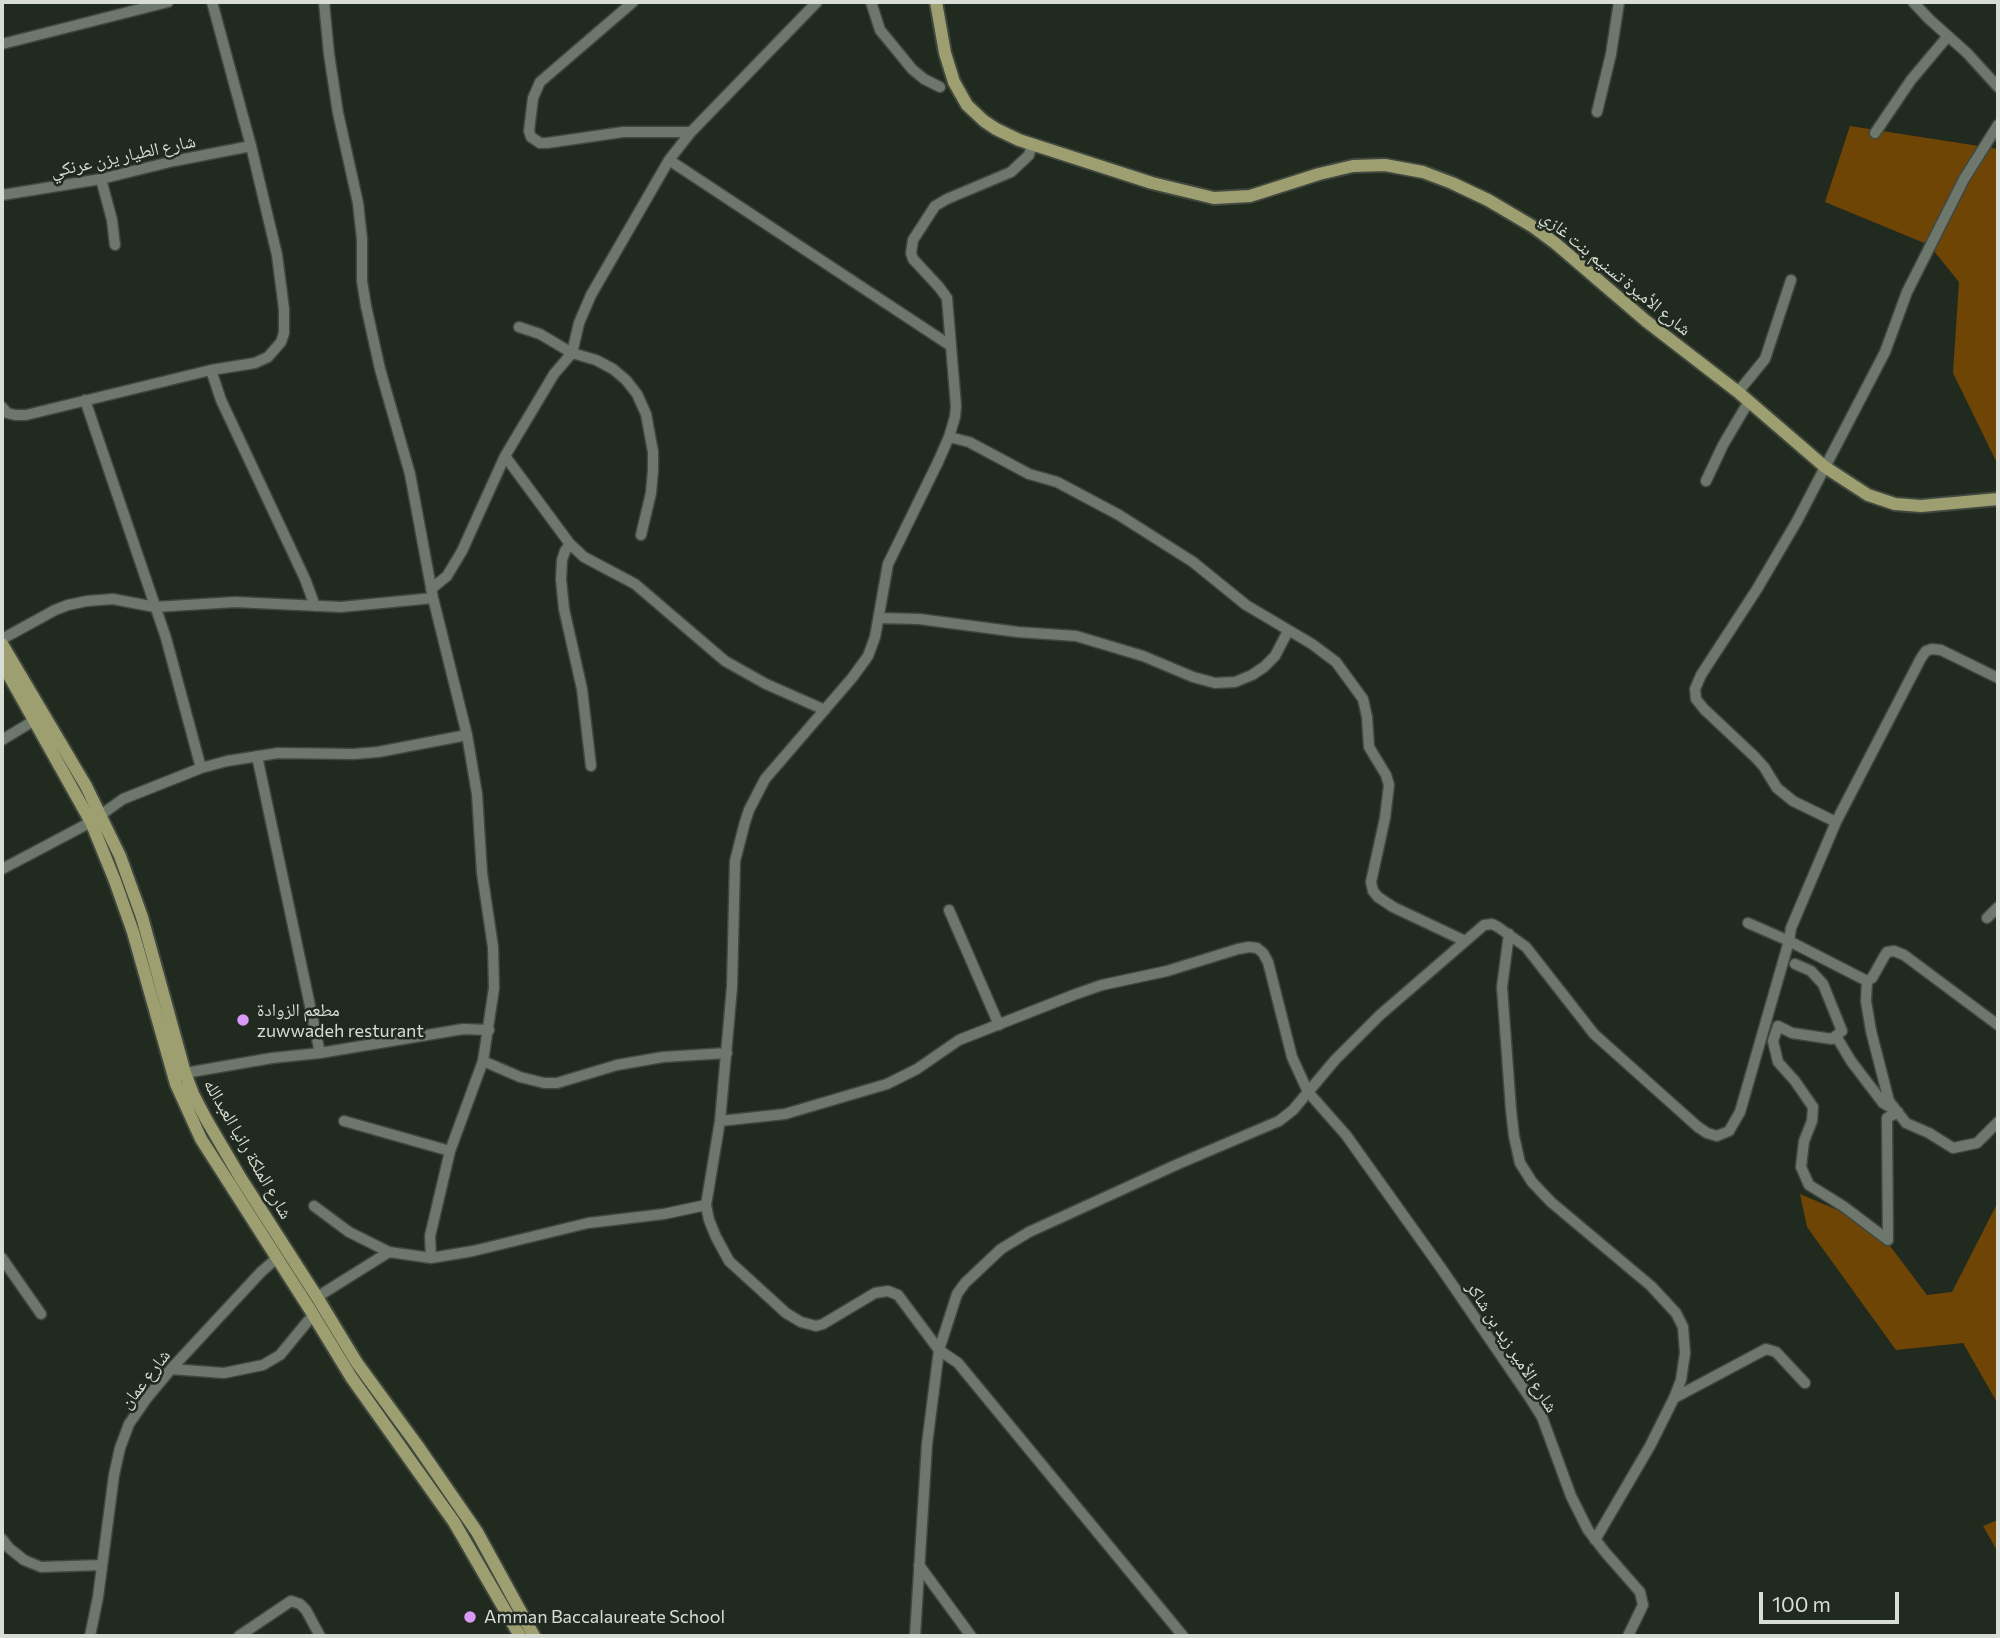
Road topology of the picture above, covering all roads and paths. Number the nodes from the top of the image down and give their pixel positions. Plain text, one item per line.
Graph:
1 (168, 2) edge
2 (212, 2) edge
3 (324, 2) edge
4 (633, 2) edge
5 (817, 2) edge
6 (871, 2) edge
7 (1619, 2) edge
8 (1913, 2) edge
9 (936, 3) edge
10 (1948, 36) junction
11 (2, 44) edge
12 (940, 87) dead end
13 (1998, 87) edge
14 (1597, 112) dead end
15 (1998, 125) edge
16 (691, 132) junction
17 (1875, 133) dead end
18 (1032, 144) junction
19 (251, 146) junction
20 (669, 160) junction
21 (101, 179) junction
22 (2, 195) edge
23 (115, 245) dead end
24 (1791, 280) dead end
25 (519, 327) dead end
26 (951, 346) junction
27 (572, 353) junction
28 (211, 370) junction
29 (1738, 391) junction
30 (85, 400) junction
31 (1749, 401) junction
32 (2, 407) edge
33 (949, 437) junction
34 (505, 456) junction
35 (1825, 467) junction
36 (1706, 481) dead end
37 (1998, 499) edge
38 (641, 535) dead end
39 (570, 544) junction
40 (432, 594) junction
41 (315, 606) junction
42 (155, 607) junction
43 (879, 618) junction
44 (1288, 631) junction
45 (2, 642) edge
46 (2, 663) edge
47 (1998, 678) edge
48 (825, 710) junction
49 (35, 720) junction
50 (467, 734) junction
51 (2, 740) edge
52 (257, 756) junction
53 (591, 766) dead end
54 (201, 768) junction
55 (95, 819) junction
56 (1836, 822) junction
57 (2, 869) edge
58 (1998, 907) edge
59 (949, 910) dead end
60 (1987, 918) dead end
61 (1748, 923) dead end
62 (1509, 934) junction
63 (1465, 941) junction
64 (1789, 941) junction
65 (1795, 964) dead end
66 (1867, 981) junction
67 (999, 1025) junction
68 (1998, 1025) edge
69 (489, 1030) junction
70 (1836, 1036) junction
71 (727, 1053) junction
72 (320, 1054) junction
73 (483, 1061) junction
74 (185, 1073) junction
75 (1308, 1092) junction
76 (1898, 1112) junction
77 (344, 1121) dead end
78 (720, 1121) junction
79 (1998, 1122) edge
80 (450, 1151) junction
81 (706, 1205) junction
82 (314, 1206) dead end
83 (389, 1252) junction
84 (2, 1258) edge
85 (277, 1258) junction
86 (431, 1258) junction
87 (317, 1297) junction
88 (41, 1314) dead end
89 (308, 1321) dead end
90 (939, 1350) junction
91 (171, 1369) junction
92 (1805, 1383) dead end
93 (1674, 1398) junction
94 (2, 1539) edge
95 (1595, 1540) junction
96 (102, 1565) junction
97 (919, 1565) junction
98 (90, 1636) edge
99 (239, 1636) edge
100 (320, 1636) edge
101 (520, 1636) edge
102 (534, 1636) edge
103 (915, 1636) edge
104 (971, 1636) edge
105 (1183, 1636) edge
106 (1628, 1636) edge

1 - 11 street
2 - 19 street
3 - 40 street
4 - 16 street
5 - 16 street
6 - 12 street
7 - 14 street
8 - 10 street
9 - 18 main road, شارع الأميرة تسنيم بنت غازي
10 - 13 street
10 - 17 street
15 - 35 street
16 - 20 street
18 - 26 street
18 - 29 main road, شارع الأميرة تسنيم بنت غازي
19 - 21 street, شارع الطيار يزن عرنكي
19 - 28 street
20 - 26 street
20 - 27 street
21 - 22 street, شارع الطيار يزن عرنكي
21 - 23 street
24 - 29 street
25 - 27 street
26 - 33 street
27 - 34 street
27 - 38 street
28 - 30 street
28 - 41 street
29 - 31 main road, شارع الأميرة تسنيم بنت غازي
30 - 32 street
30 - 42 street
31 - 35 main road, شارع الأميرة تسنيم بنت غازي
31 - 36 street
33 - 43 street
33 - 44 street
34 - 39 street
34 - 40 street
35 - 37 main road, شارع الأميرة تسنيم بنت غازي
35 - 56 street
39 - 48 street
39 - 53 street
40 - 41 street
40 - 50 street
41 - 42 street
42 - 45 street
42 - 54 street
43 - 44 street
43 - 48 street
44 - 63 street
45 - 55 main road, شارع الملكة رانيا العبدالله
46 - 49 main road, شارع الملكة رانيا العبدالله
47 - 56 street
48 - 71 street
49 - 51 street
49 - 55 main road, شارع الملكة رانيا العبدالله
50 - 52 street
50 - 69 street
52 - 54 street
52 - 72 street
54 - 55 street
55 - 57 street
55 - 74 main road, شارع الملكة رانيا العبدالله
55 - 85 main road, شارع الملكة رانيا العبدالله
56 - 64 street
58 - 60 street
59 - 67 street
61 - 64 street
62 - 63 street
62 - 64 street
62 - 93 street
63 - 75 street
64 - 66 street
65 - 70 street
66 - 68 street
66 - 76 street
67 - 75 street, شارع الأمير زيد بن شاكر
67 - 78 street
69 - 72 street
69 - 73 street
70 - 76 street
70 - 76 street
71 - 73 street
71 - 78 street
72 - 74 street
73 - 80 street
74 - 87 main road, شارع الملكة رانيا العبدالله
75 - 90 street
75 - 95 street, شارع الأمير زيد بن شاكر
76 - 79 street
77 - 80 street
78 - 81 street
80 - 86 street
81 - 86 street
81 - 90 street
82 - 83 street
83 - 86 street
83 - 87 street
84 - 88 street
85 - 91 street, شارع عمان
85 - 101 main road, شارع الملكة رانيا العبدالله
87 - 102 main road, شارع الملكة رانيا العبدالله
89 - 91 street
90 - 97 street
90 - 105 street
91 - 96 street, شارع عمان
92 - 93 street
93 - 95 street
94 - 96 street
95 - 106 street, شارع الأمير زيد بن شاكر
96 - 98 street, شارع عمان
97 - 103 street
97 - 104 street
99 - 100 street

